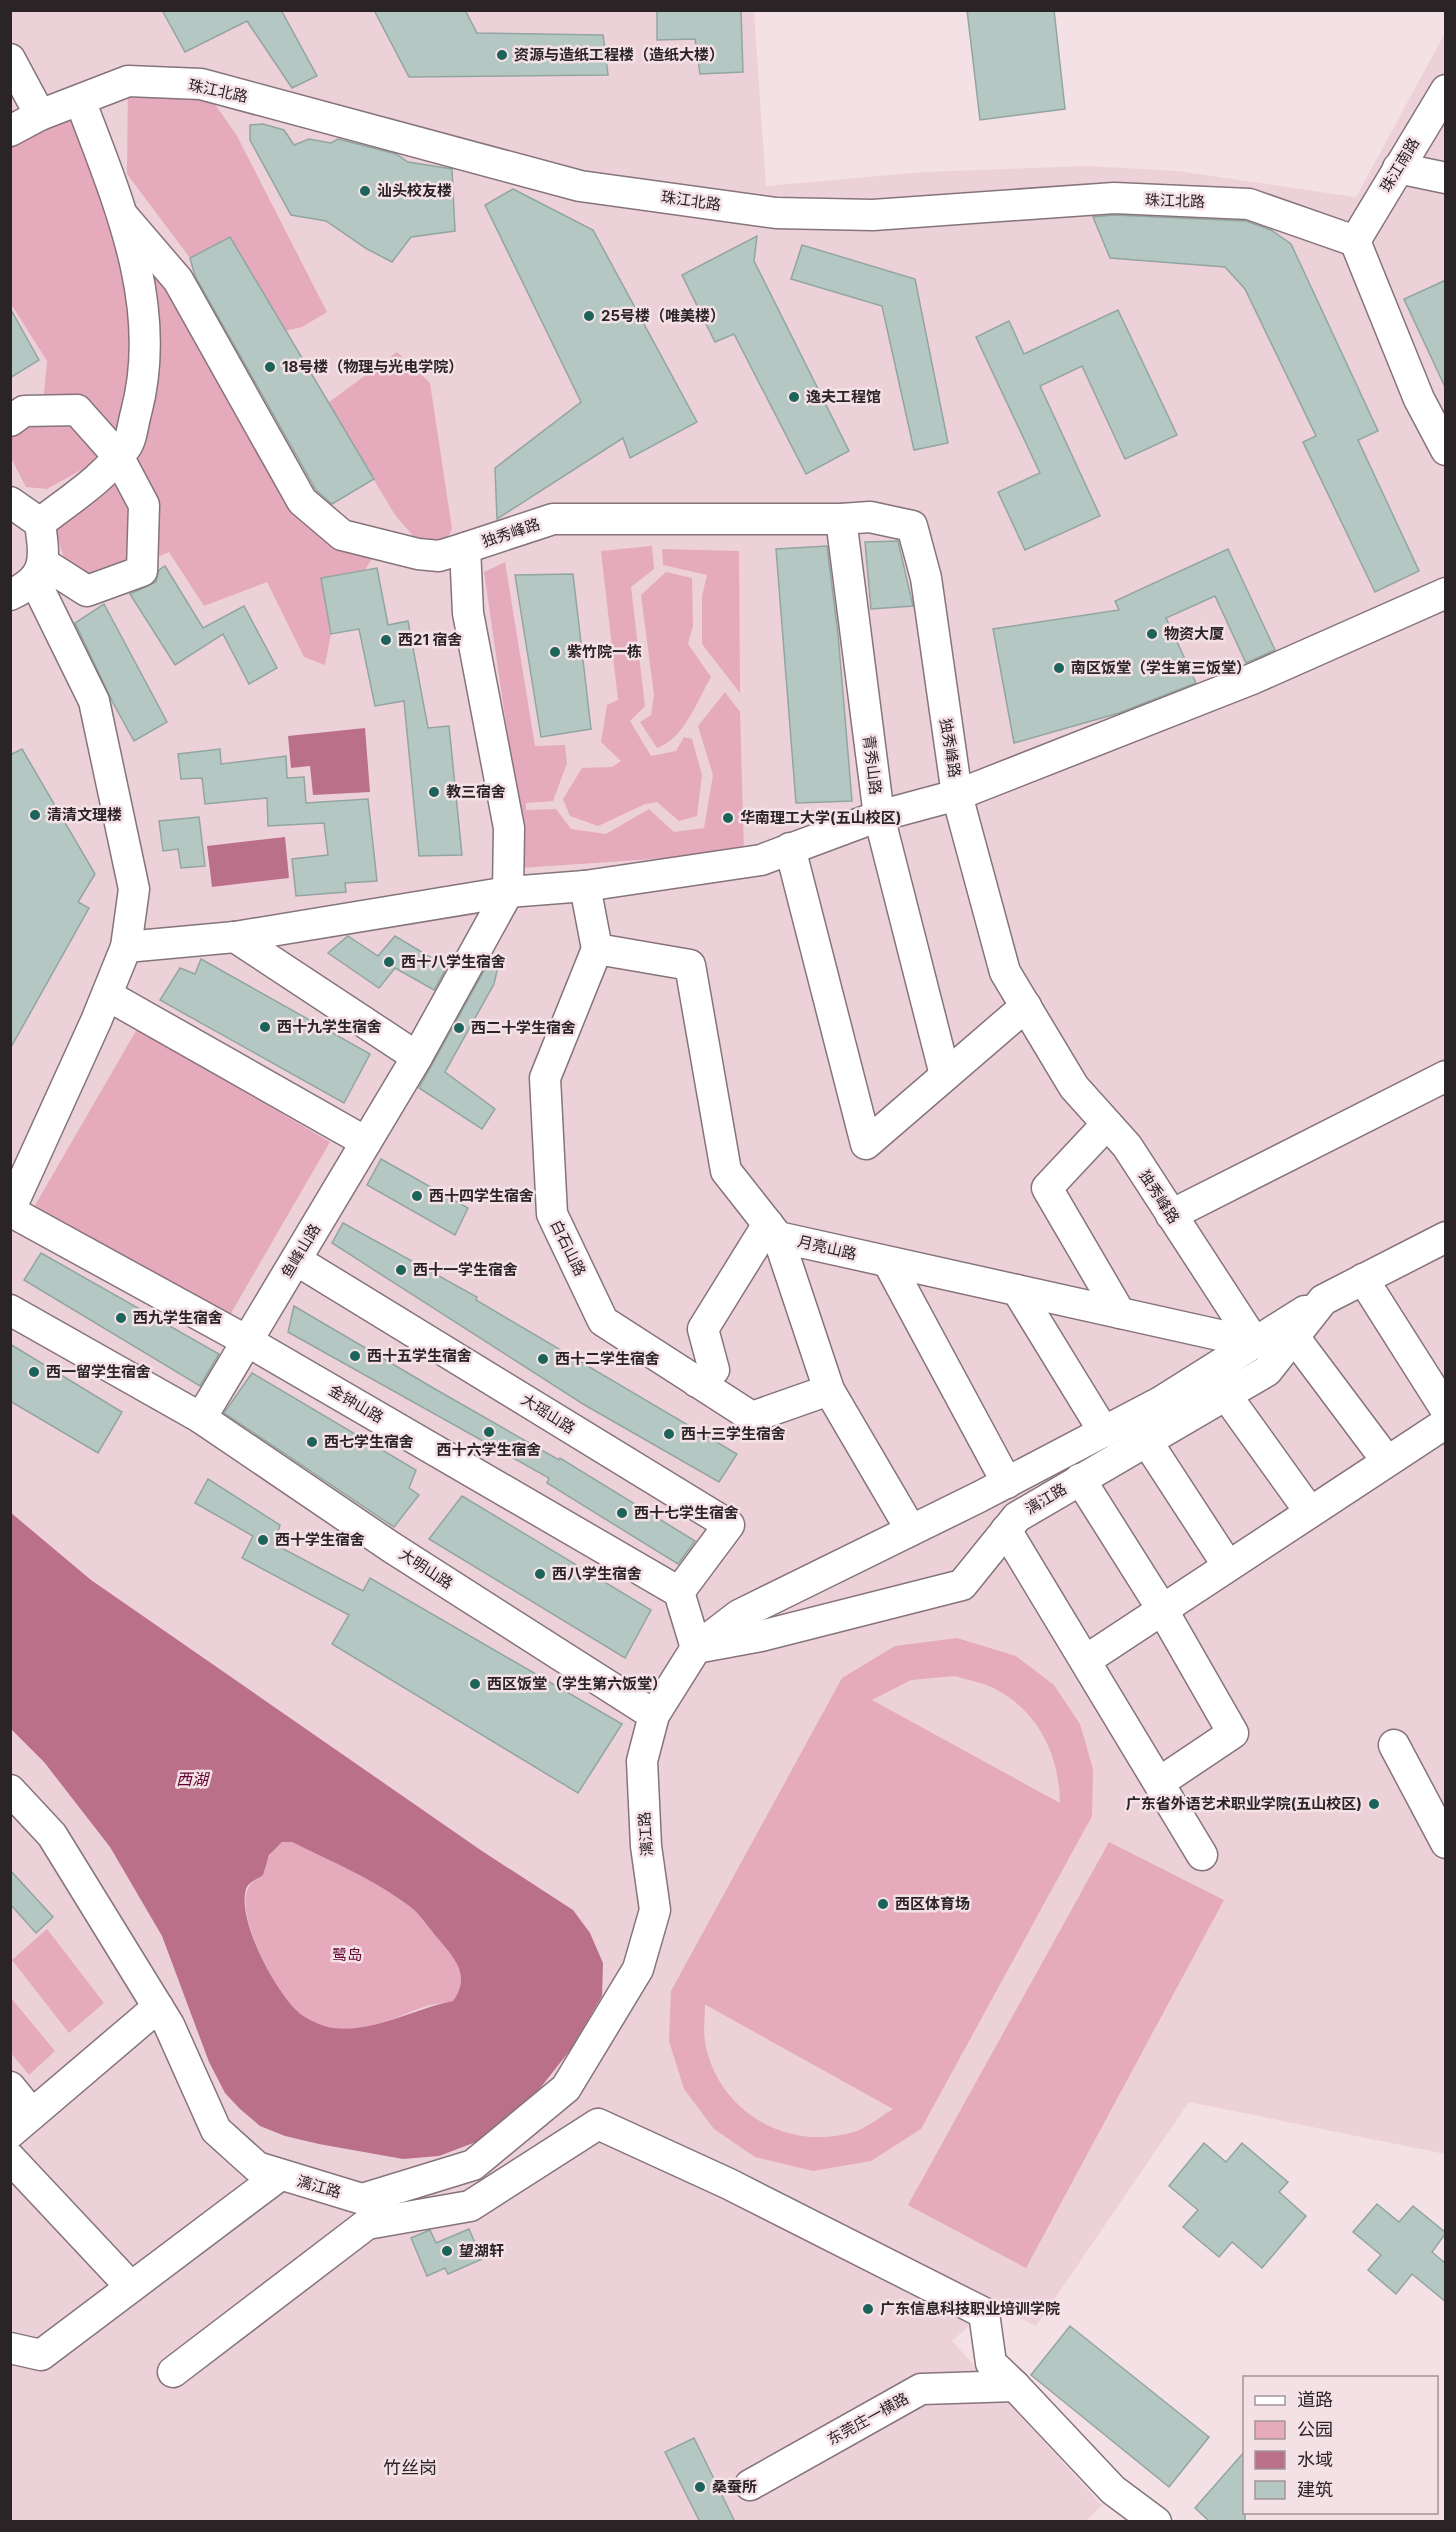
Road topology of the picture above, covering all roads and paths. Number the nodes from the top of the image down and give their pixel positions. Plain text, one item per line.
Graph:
1 (10, 59) edge
2 (1446, 90) edge
3 (80, 100) junction
4 (40, 115) junction
5 (10, 131) edge
6 (1398, 168) junction
7 (1446, 178) edge
8 (124, 217) junction
9 (1355, 241) junction
10 (10, 421) edge
11 (1446, 450) edge
12 (118, 456) junction
13 (10, 502) edge
14 (841, 519) junction
15 (40, 523) junction
16 (465, 548) junction
17 (29, 580) edge
18 (1446, 593) edge
19 (957, 795) junction
20 (879, 816) junction
21 (790, 848) junction
22 (585, 886) junction
23 (508, 892) junction
24 (235, 937) junction
25 (126, 947) junction
26 (597, 949) junction
27 (107, 995) junction
28 (1026, 1006) junction
29 (417, 1057) junction
30 (945, 1075) junction
31 (1446, 1076) edge
32 (1107, 1125) junction
33 (366, 1142) junction
34 (18, 1172) edge
35 (10, 1210) edge
36 (1171, 1215) junction
37 (773, 1231) junction
38 (1445, 1239) edge
39 (296, 1260) junction
40 (888, 1262) junction
41 (1363, 1279) junction
42 (1017, 1290) junction
43 (1323, 1300) junction
44 (10, 1310) edge
45 (1120, 1313) junction
46 (1294, 1337) junction
47 (247, 1341) junction
48 (1255, 1343) junction
49 (697, 1382) junction
50 (829, 1390) junction
51 (1226, 1395) junction
52 (1446, 1410) edge
53 (201, 1419) junction
54 (1446, 1423) edge
55 (1104, 1432) junction
56 (1146, 1440) junction
57 (1387, 1461) junction
58 (1080, 1479) junction
59 (1007, 1483) junction
60 (1310, 1512) junction
61 (911, 1530) junction
62 (1006, 1530) junction
63 (1228, 1566) junction
64 (679, 1592) junction
65 (1162, 1609) junction
66 (696, 1648) junction
67 (1086, 1660) junction
68 (654, 1715) junction
69 (1394, 1745) dead end
70 (1160, 1782) junction
71 (10, 1790) edge
72 (1446, 1843) edge
73 (1202, 1854) dead end
74 (158, 2007) junction
75 (10, 2087) edge
76 (21, 2124) edge
77 (10, 2158) edge
78 (280, 2175) junction
79 (131, 2288) junction
80 (10, 2348) edge
81 (173, 2372) dead end
82 (1015, 2386) junction
83 (750, 2485) dead end
84 (1156, 2522) edge

1 - 4 street
2 - 6 street, 珠江南路
3 - 4 street, 珠江北路
3 - 8 street
3 - 9 street, 珠江北路
4 - 5 street, 珠江北路
6 - 7 street
6 - 9 street, 珠江南路
8 - 12 street
8 - 16 street, 独秀峰路
9 - 11 street
10 - 12 street
12 - 15 street
12 - 17 street
13 - 15 street
14 - 16 street, 独秀峰路
14 - 19 street, 独秀峰路
14 - 20 street, 青秀山路
15 - 17 street
16 - 23 street
17 - 25 street
18 - 19 street
19 - 20 street
19 - 28 street, 独秀峰路
20 - 21 street
20 - 30 street, 青秀山路
21 - 22 street
21 - 30 street
22 - 23 street
22 - 26 street
23 - 24 street
23 - 29 street, 鱼峰山路
24 - 25 street
24 - 29 street
25 - 27 street
26 - 37 street
26 - 49 street, 白石山路
27 - 33 street
27 - 34 street
28 - 30 street
28 - 32 street, 独秀峰路
29 - 33 street, 鱼峰山路
31 - 36 street
32 - 36 street, 独秀峰路
32 - 45 street
33 - 39 street, 鱼峰山路
34 - 35 street
35 - 47 street, 金钟山路
36 - 48 street, 独秀峰路
37 - 40 street, 月亮山路
37 - 49 street
37 - 50 street
38 - 41 street, 漓江路
39 - 47 street, 鱼峰山路
39 - 64 street, 大瑶山路
40 - 42 street, 月亮山路
40 - 59 street
41 - 43 street, 漓江路
41 - 52 street
42 - 45 street, 月亮山路
42 - 55 street
43 - 46 street, 漓江路
43 - 48 street
44 - 53 street
45 - 48 street, 月亮山路
46 - 51 street, 漓江路
46 - 57 street
47 - 53 street, 鱼峰山路
47 - 64 street, 金钟山路
48 - 55 street
49 - 50 street, 白石山路
50 - 61 street
51 - 56 street, 漓江路
51 - 60 street
53 - 68 street, 大明山路
54 - 57 street
55 - 59 street
56 - 58 street, 漓江路
56 - 63 street
57 - 60 street
58 - 62 street, 漓江路
58 - 65 street
59 - 61 street
60 - 63 street
61 - 66 street
62 - 66 street, 漓江路
62 - 67 street
63 - 65 street
64 - 66 street
65 - 67 street
65 - 70 street
66 - 68 street, 漓江路
67 - 70 street
68 - 78 street, 漓江路
69 - 72 street
70 - 73 street
71 - 74 street, 漓江路
74 - 76 street
74 - 78 street, 漓江路
75 - 76 street
77 - 79 street
78 - 79 street
79 - 80 street
81 - 82 street
82 - 83 street, 东莞庄一横路
82 - 84 street

